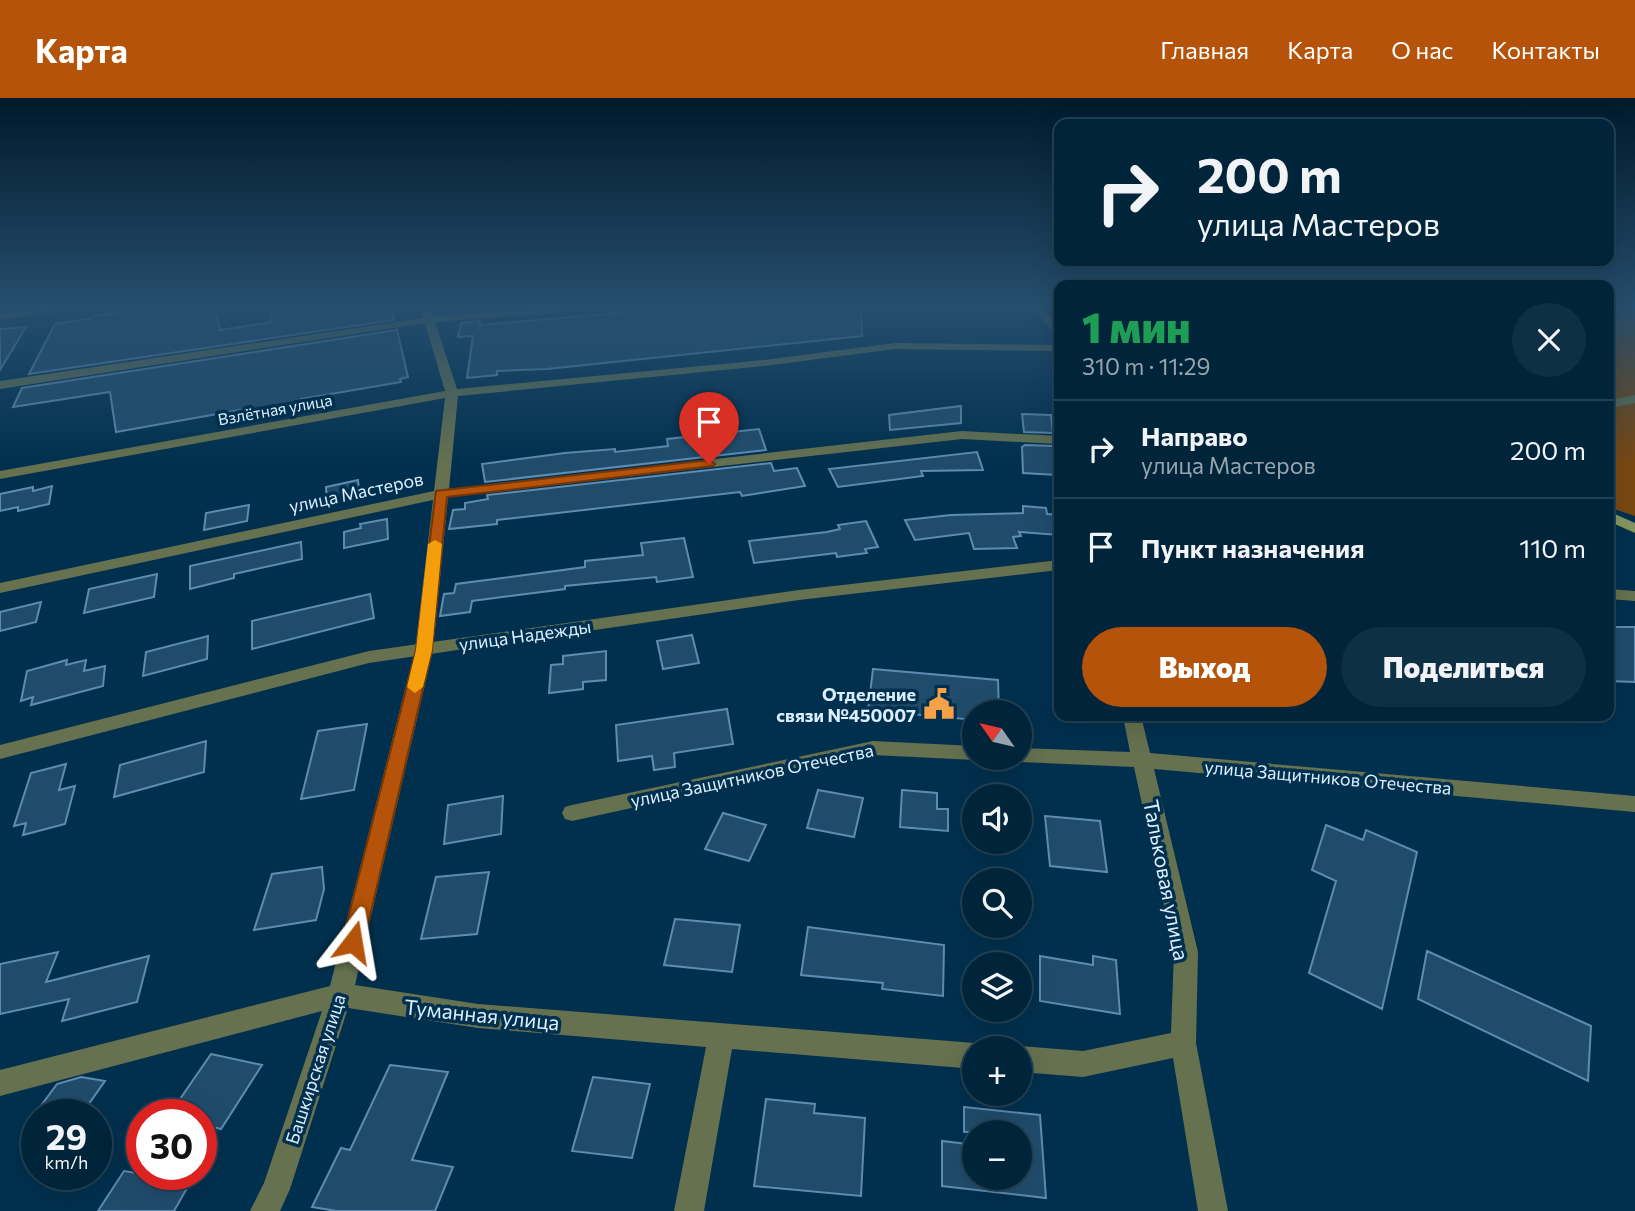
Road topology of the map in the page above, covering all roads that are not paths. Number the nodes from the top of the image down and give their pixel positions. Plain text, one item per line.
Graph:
1 (150, 360) edge
2 (441, 360) edge
3 (788, 360) edge
4 (0, 385) edge
5 (452, 393) junction
6 (1635, 399) edge
7 (1614, 403) edge
8 (1054, 440) edge
9 (0, 475) edge
10 (440, 494) junction
11 (1614, 518) edge
12 (1635, 530) edge
13 (1054, 566) edge
14 (0, 588) edge
15 (1614, 594) edge
16 (1635, 596) edge
17 (424, 650) junction
18 (1133, 721) edge
19 (0, 752) edge
20 (962, 752) edge
21 (1032, 755) edge
22 (1142, 760) junction
23 (1635, 804) edge
24 (572, 813) dead end
25 (340, 995) junction
26 (721, 1035) junction
27 (1184, 1043) junction
28 (962, 1054) edge
29 (1032, 1060) edge
30 (0, 1083) edge
31 (265, 1211) edge
32 (689, 1211) edge
33 (1213, 1211) edge

1 - 4 street
2 - 5 street, Башкирская улица
3 - 5 street, Взлётная улица
5 - 9 street, Взлётная улица
5 - 10 street, Башкирская улица
6 - 7 street
8 - 10 street, улица Мастеров
10 - 14 street, улица Мастеров
10 - 17 street, Башкирская улица
11 - 12 main road
13 - 17 street, улица Надежды
15 - 16 street
17 - 19 street, улица Надежды
17 - 25 street, Башкирская улица
18 - 22 street, Тальковая улица
20 - 24 street, улица Защитников Отечества
21 - 22 street, улица Защитников Отечества
22 - 23 street, улица Защитников Отечества
22 - 27 street, Тальковая улица
25 - 26 street, Туманная улица
25 - 30 street, Туманная улица
25 - 31 street, Башкирская улица
26 - 28 street, Туманная улица
26 - 32 street
27 - 29 street
27 - 33 street, Тальковая улица

